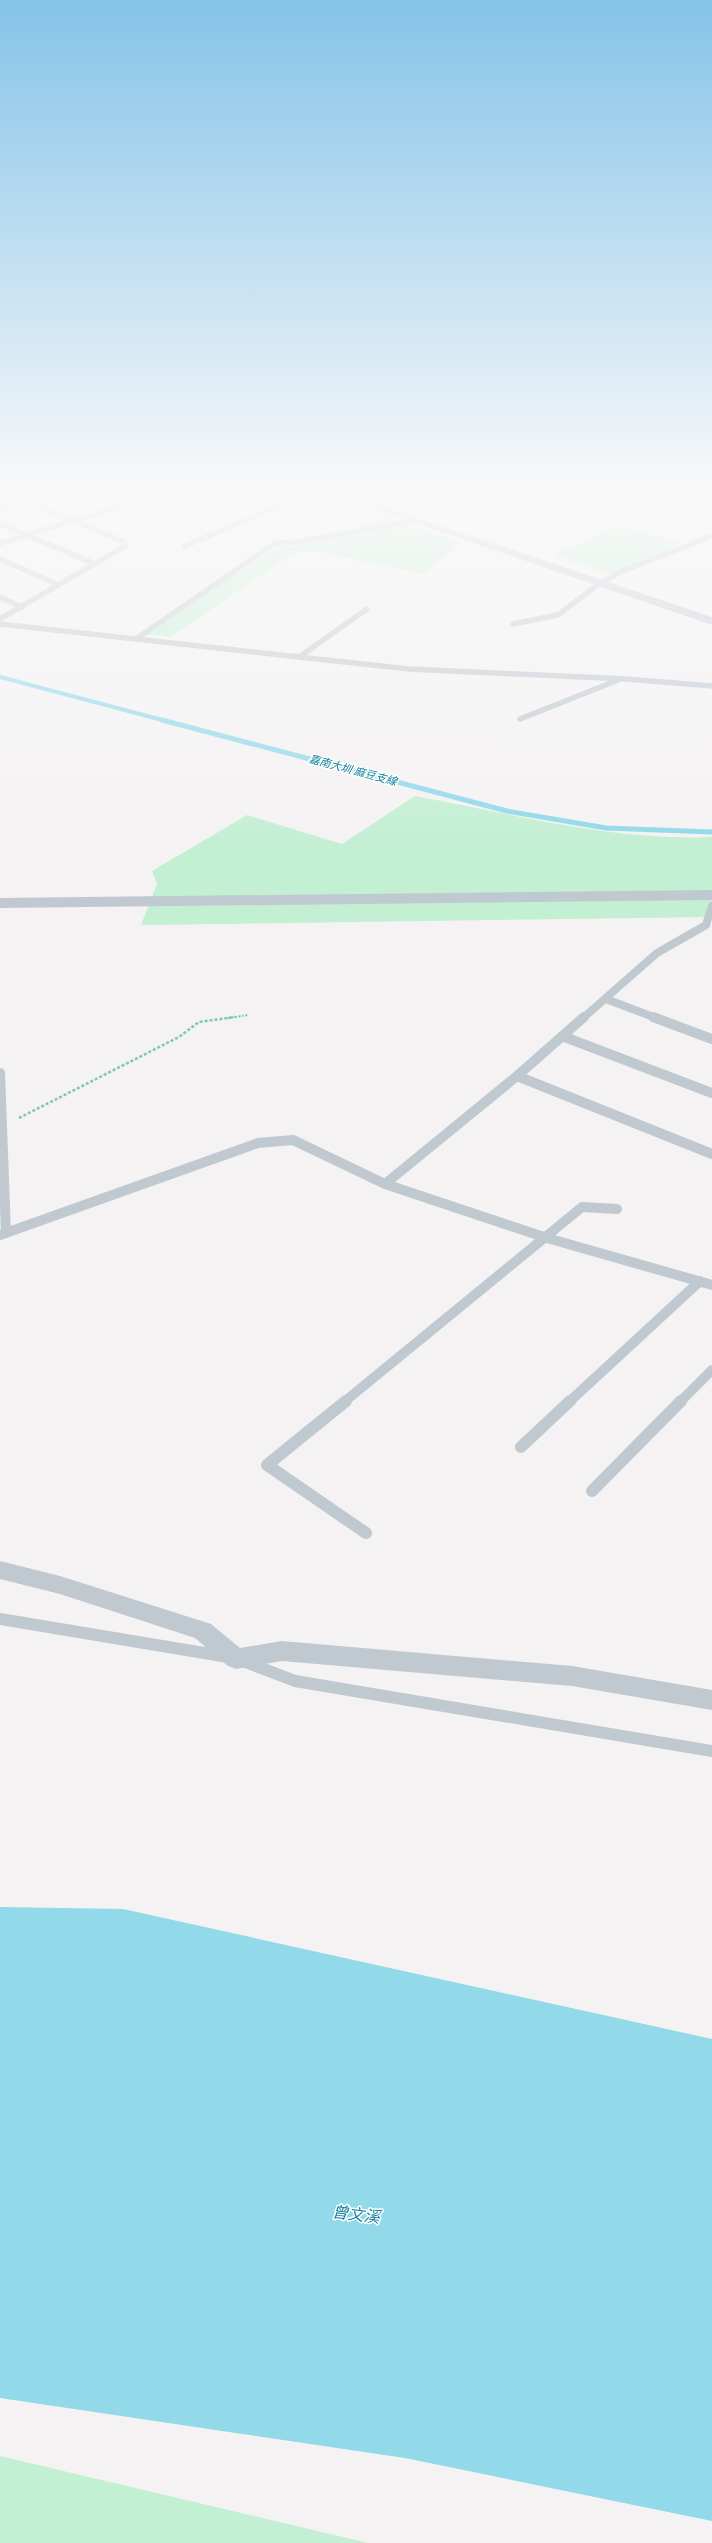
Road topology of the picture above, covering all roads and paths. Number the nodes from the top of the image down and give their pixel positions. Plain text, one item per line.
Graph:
1 (17, 610) edge
2 (178, 610) edge
3 (366, 610) edge
4 (565, 610) edge
5 (681, 610) edge
6 (0, 619) edge
7 (712, 620) edge
8 (0, 624) edge
9 (513, 624) dead end
10 (136, 639) junction
11 (300, 657) junction
12 (619, 679) junction
13 (712, 686) edge
14 (520, 719) dead end
15 (712, 895) edge
16 (0, 903) edge
17 (712, 906) edge
18 (709, 926) edge
19 (606, 999) junction
20 (248, 1015) dead end
21 (562, 1036) junction
22 (712, 1039) edge
23 (0, 1072) edge
24 (517, 1076) junction
25 (712, 1093) edge
26 (2, 1126) junction
27 (712, 1154) edge
28 (384, 1184) junction
29 (617, 1209) dead end
30 (3, 1234) edge
31 (547, 1238) junction
32 (700, 1281) junction
33 (712, 1285) edge
34 (712, 1370) edge
35 (521, 1447) dead end
36 (592, 1491) dead end
37 (366, 1533) dead end
38 (0, 1570) edge
39 (0, 1619) edge
40 (236, 1659) junction
41 (712, 1700) edge
42 (712, 1751) edge

1 - 6 lane
2 - 10 lane
3 - 11 lane
4 - 9 lane
5 - 7 main road
8 - 10 lane
10 - 11 lane
11 - 12 lane
12 - 13 lane
12 - 14 lane
15 - 16 street
17 - 18 lane
18 - 19 lane
19 - 21 lane
19 - 22 lane
20 - 26 path
21 - 24 lane
21 - 25 lane
23 - 26 lane
24 - 27 lane
24 - 28 lane
26 - 30 lane
28 - 30 lane
28 - 31 lane
29 - 31 lane
31 - 32 lane
31 - 37 lane
32 - 33 lane
32 - 35 lane
34 - 36 lane
38 - 40 street
39 - 40 lane
40 - 41 street
40 - 42 lane

